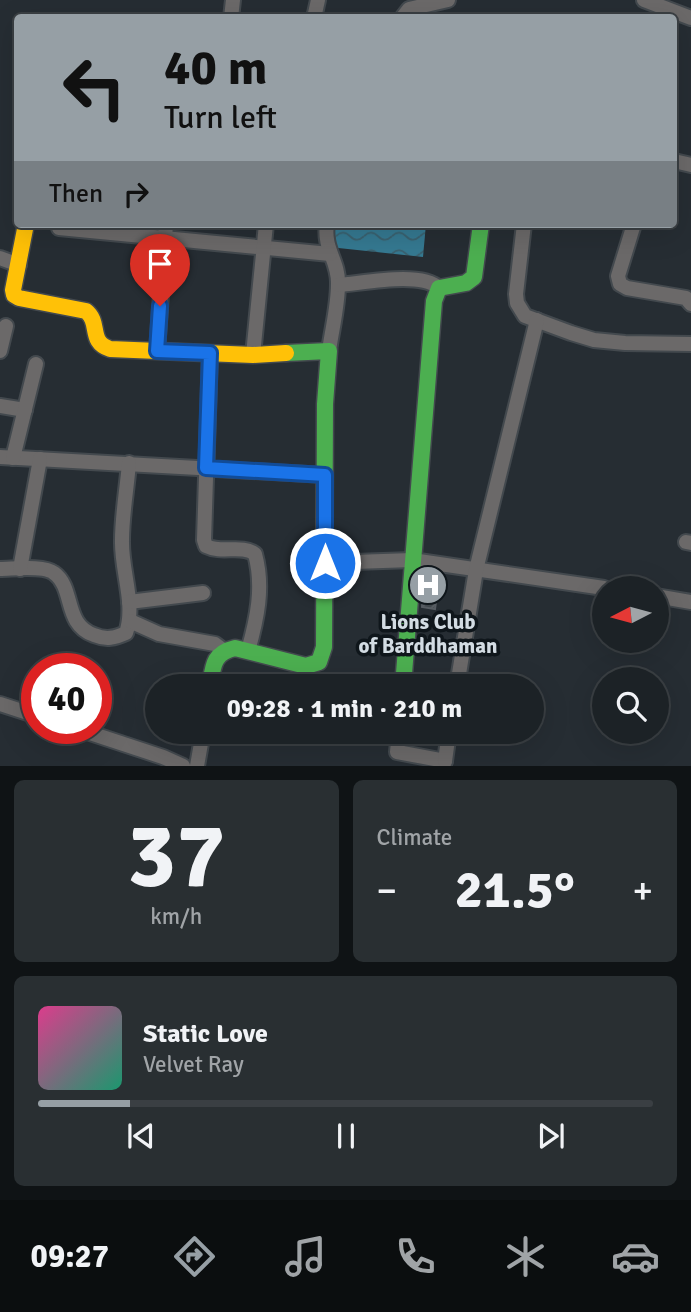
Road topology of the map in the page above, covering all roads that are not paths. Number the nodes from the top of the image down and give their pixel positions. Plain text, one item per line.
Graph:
1 (448, 0) edge
2 (644, 0) edge
3 (405, 14) edge
4 (691, 18) edge
5 (25, 228) edge
6 (59, 228) dead end
7 (266, 228) edge
8 (327, 228) edge
9 (480, 228) edge
10 (524, 228) edge
11 (633, 228) edge
12 (165, 231) edge
13 (263, 248) junction
14 (330, 254) junction
15 (0, 258) edge
16 (19, 265) junction
17 (339, 285) junction
18 (439, 288) junction
19 (7, 295) edge
20 (691, 303) edge
21 (537, 320) junction
22 (6, 326) dead end
23 (690, 341) edge
24 (0, 351) edge
25 (157, 351) junction
26 (329, 351) junction
27 (210, 353) junction
28 (254, 355) junction
29 (36, 364) dead end
30 (0, 406) edge
31 (25, 410) junction
32 (7, 457) edge
33 (40, 459) junction
34 (129, 463) junction
35 (206, 468) junction
36 (325, 475) junction
37 (412, 560) junction
38 (325, 563) junction
39 (0, 569) edge
40 (20, 569) junction
41 (476, 570) junction
42 (592, 586) edge
43 (203, 593) dead end
44 (669, 598) edge
45 (129, 602) junction
46 (691, 602) edge
47 (130, 621) junction
48 (223, 650) junction
49 (248, 651) junction
50 (213, 674) edge
51 (403, 674) edge
52 (459, 674) edge
53 (0, 704) edge
54 (21, 711) edge
55 (112, 740) edge
56 (201, 744) edge
57 (398, 744) edge
58 (447, 744) edge
59 (444, 763) edge
60 (183, 766) edge
61 (197, 766) edge

1 - 3 street
2 - 4 street
5 - 16 street
6 - 12 street
7 - 13 street
8 - 14 street
9 - 18 street
10 - 21 street
11 - 20 street
12 - 13 street
12 - 25 street
13 - 14 street
13 - 28 street
14 - 17 street
15 - 16 street
16 - 19 street
17 - 18 street
17 - 26 street
18 - 37 street
19 - 25 street
21 - 23 street
21 - 41 street
22 - 24 street
25 - 27 street
26 - 28 street
26 - 36 street
27 - 28 street
27 - 35 street
29 - 31 street
30 - 31 street
31 - 32 street
32 - 33 street
33 - 34 street
33 - 40 street
34 - 35 street
34 - 45 street
35 - 36 street
35 - 49 street
36 - 38 street
37 - 38 street
37 - 41 street
37 - 51 street
38 - 49 street
39 - 40 street
40 - 47 street
41 - 42 street
41 - 52 street
43 - 45 street
44 - 46 street
45 - 47 street
47 - 48 street
48 - 49 street
48 - 50 street
53 - 54 street
55 - 60 street
56 - 61 street
57 - 59 street
58 - 59 street

